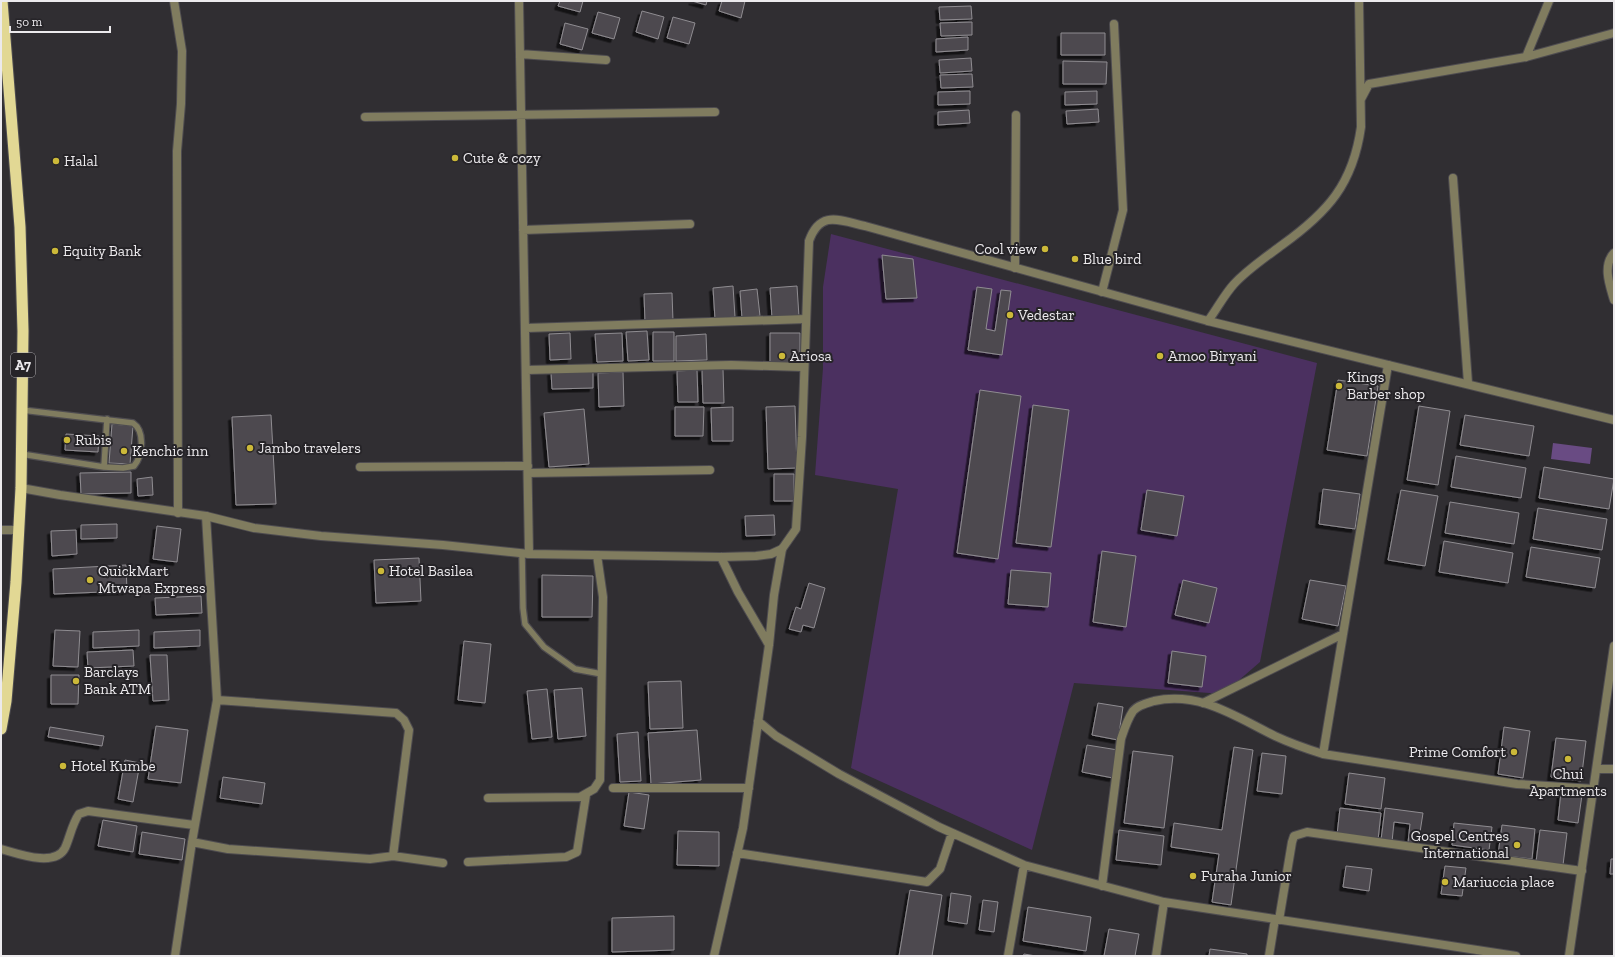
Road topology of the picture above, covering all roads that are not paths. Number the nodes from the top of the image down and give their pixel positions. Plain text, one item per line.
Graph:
1 (174, 1) edge
2 (519, 1) edge
3 (1359, 1) edge
4 (1549, 1) edge
5 (2, 3) edge
6 (1114, 24) dead end
7 (1614, 33) edge
8 (520, 54) junction
9 (1526, 57) junction
10 (606, 60) dead end
11 (1360, 101) junction
12 (715, 112) dead end
13 (522, 115) junction
14 (1016, 115) dead end
15 (365, 117) dead end
16 (1453, 178) dead end
17 (690, 224) dead end
18 (523, 230) junction
19 (1614, 253) edge
20 (1015, 268) junction
21 (1102, 292) junction
22 (1614, 300) edge
23 (806, 319) junction
24 (1208, 321) junction
25 (526, 328) junction
26 (1388, 365) junction
27 (803, 367) junction
28 (526, 370) junction
29 (1468, 384) junction
30 (22, 410) junction
31 (107, 419) junction
32 (1614, 420) edge
33 (21, 454) junction
34 (104, 467) junction
35 (360, 467) dead end
36 (528, 470) junction
37 (710, 470) dead end
38 (21, 488) junction
39 (178, 513) junction
40 (206, 516) junction
41 (1, 530) edge
42 (19, 530) junction
43 (782, 549) junction
44 (525, 553) junction
45 (597, 555) junction
46 (721, 557) junction
47 (1343, 634) junction
48 (769, 645) junction
49 (1614, 646) edge
50 (602, 674) junction
51 (217, 700) junction
52 (1203, 703) junction
53 (758, 720) junction
54 (1, 728) edge
55 (1323, 754) junction
56 (1597, 769) junction
57 (1614, 769) edge
58 (613, 788) dead end
59 (749, 788) junction
60 (1594, 789) junction
61 (586, 795) junction
62 (488, 798) dead end
63 (194, 825) junction
64 (952, 833) junction
65 (192, 842) junction
66 (1, 848) edge
67 (737, 853) junction
68 (393, 856) junction
69 (468, 862) dead end
70 (443, 863) dead end
71 (1024, 865) junction
72 (1582, 871) junction
73 (1102, 886) junction
74 (1164, 902) junction
75 (1277, 920) junction
76 (175, 956) edge
77 (714, 956) edge
78 (1008, 956) edge
79 (1156, 956) edge
80 (1269, 956) edge
81 (1516, 956) edge
82 (1569, 956) edge

1 - 39 street
2 - 8 street
3 - 11 street
4 - 9 street
5 - 30 highway, A7
6 - 21 street
7 - 9 street
8 - 10 street
8 - 13 street
9 - 11 street
11 - 24 street
12 - 13 street
13 - 15 street
13 - 18 street
14 - 20 street
16 - 29 street
17 - 18 street
18 - 25 street
19 - 22 street
20 - 21 street
20 - 23 street
21 - 24 street
23 - 25 street
23 - 27 street
24 - 26 street
25 - 28 street
26 - 29 street
26 - 47 street
27 - 28 street
27 - 43 street
28 - 36 street
29 - 32 street
30 - 31 lane
30 - 33 highway, A7
31 - 34 lane
31 - 34 lane
33 - 34 lane
33 - 38 highway, A7
35 - 36 street
36 - 37 street
36 - 44 street
38 - 39 street
38 - 42 highway, A7
39 - 40 street
40 - 44 street
40 - 51 street
41 - 42 street
42 - 54 highway, A7
43 - 46 street
43 - 48 street
44 - 45 street
44 - 50 lane
45 - 46 street
45 - 50 street
46 - 48 street
47 - 52 street
47 - 55 street
48 - 53 street
49 - 56 street
50 - 61 street
51 - 63 street
51 - 68 street
52 - 55 street
52 - 73 street
53 - 59 street
53 - 64 street
55 - 60 street
56 - 57 street
56 - 60 street
58 - 59 street
59 - 67 street
60 - 72 street
61 - 62 street
61 - 69 street
63 - 65 street
63 - 66 street
64 - 67 street
64 - 71 street
65 - 68 street
65 - 76 street
67 - 77 street
68 - 70 street
71 - 73 street
71 - 78 street
72 - 75 street
72 - 82 street
73 - 74 street
74 - 75 street
74 - 79 street
75 - 80 street
75 - 81 street

